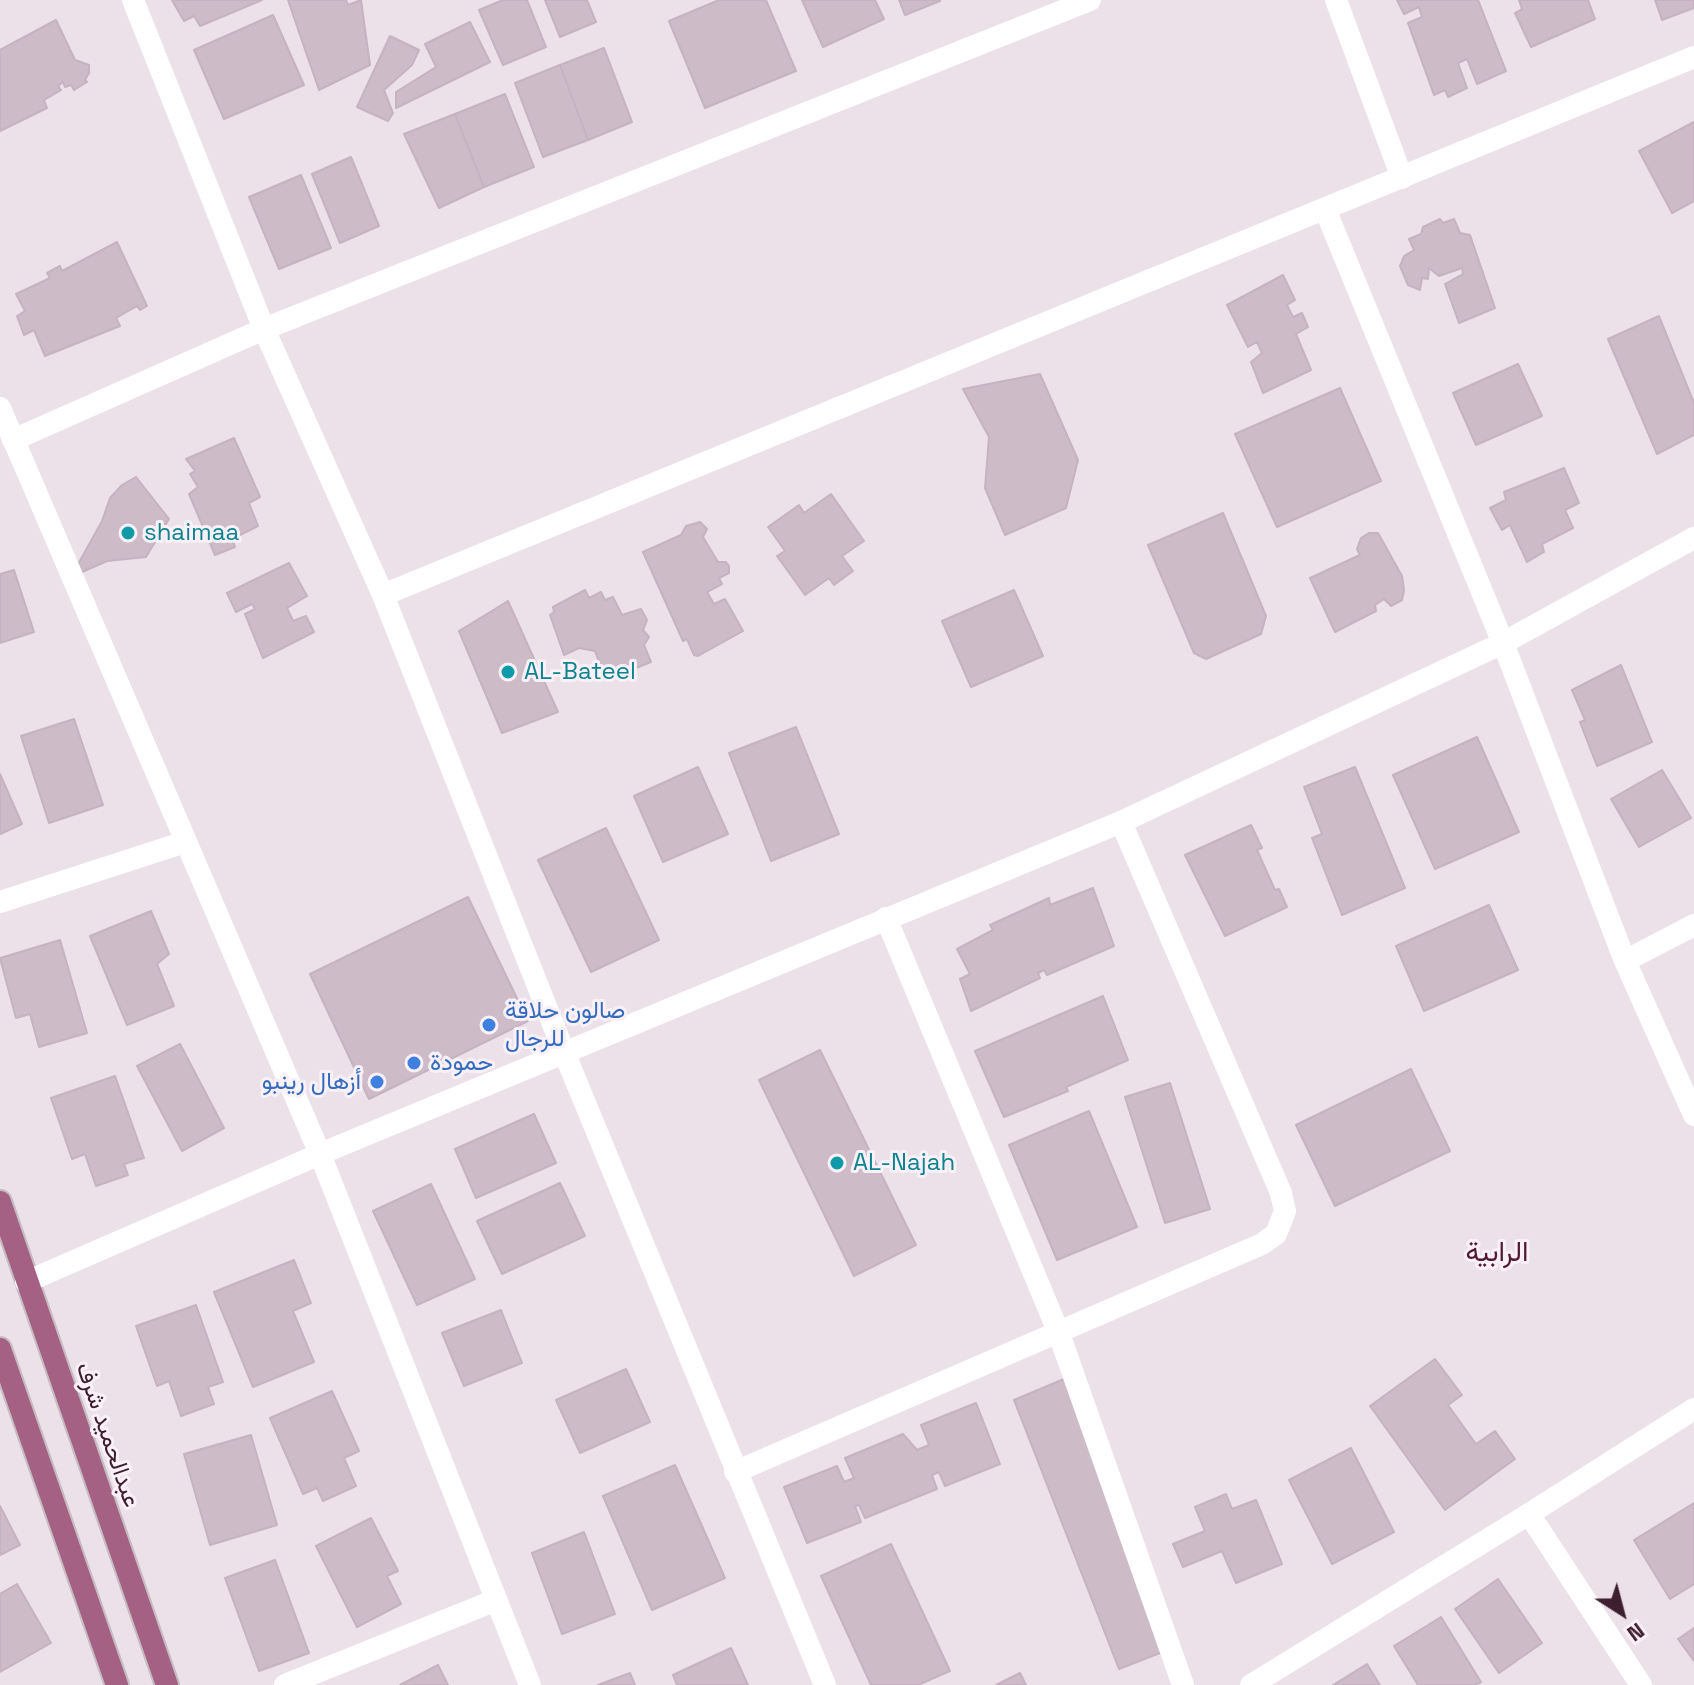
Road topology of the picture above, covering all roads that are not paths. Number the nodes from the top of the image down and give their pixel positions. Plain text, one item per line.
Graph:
1 (133, 0) edge
2 (1090, 0) edge
3 (1336, 0) edge
4 (1694, 57) edge
5 (1402, 178) junction
6 (1325, 209) junction
7 (264, 329) junction
8 (0, 408) edge
9 (13, 440) junction
10 (1694, 538) edge
11 (383, 595) junction
12 (1503, 643) junction
13 (1121, 822) junction
14 (185, 842) junction
15 (0, 902) edge
16 (886, 918) junction
17 (1694, 925) edge
18 (1625, 961) junction
19 (564, 1052) junction
20 (1694, 1115) edge
21 (320, 1154) junction
22 (0, 1202) edge
23 (26, 1282) junction
24 (1058, 1331) junction
25 (0, 1349) edge
26 (1694, 1409) edge
27 (735, 1472) junction
28 (1529, 1514) junction
29 (496, 1600) junction
30 (117, 1685) edge
31 (167, 1685) edge
32 (285, 1685) edge
33 (530, 1685) edge
34 (825, 1685) edge
35 (1183, 1685) edge
36 (1251, 1685) edge
37 (1641, 1685) edge

1 - 7 street
2 - 7 street
3 - 5 street
4 - 5 street
5 - 6 street
6 - 11 street
6 - 12 street
7 - 9 street
7 - 11 street
8 - 9 street
9 - 14 street
10 - 12 street
11 - 19 street
12 - 13 street
12 - 18 street
13 - 16 street
13 - 24 street
14 - 15 street
14 - 21 street
16 - 19 street
16 - 24 street
17 - 18 street
18 - 20 street
19 - 21 street
19 - 27 street
21 - 23 street
21 - 29 street
22 - 23 main road, عبدالحميد شرف
23 - 31 main road, عبدالحميد شرف
24 - 27 street
24 - 35 street
25 - 30 main road
26 - 28 street
27 - 34 street
28 - 36 street
28 - 37 street
29 - 32 street
29 - 33 street

